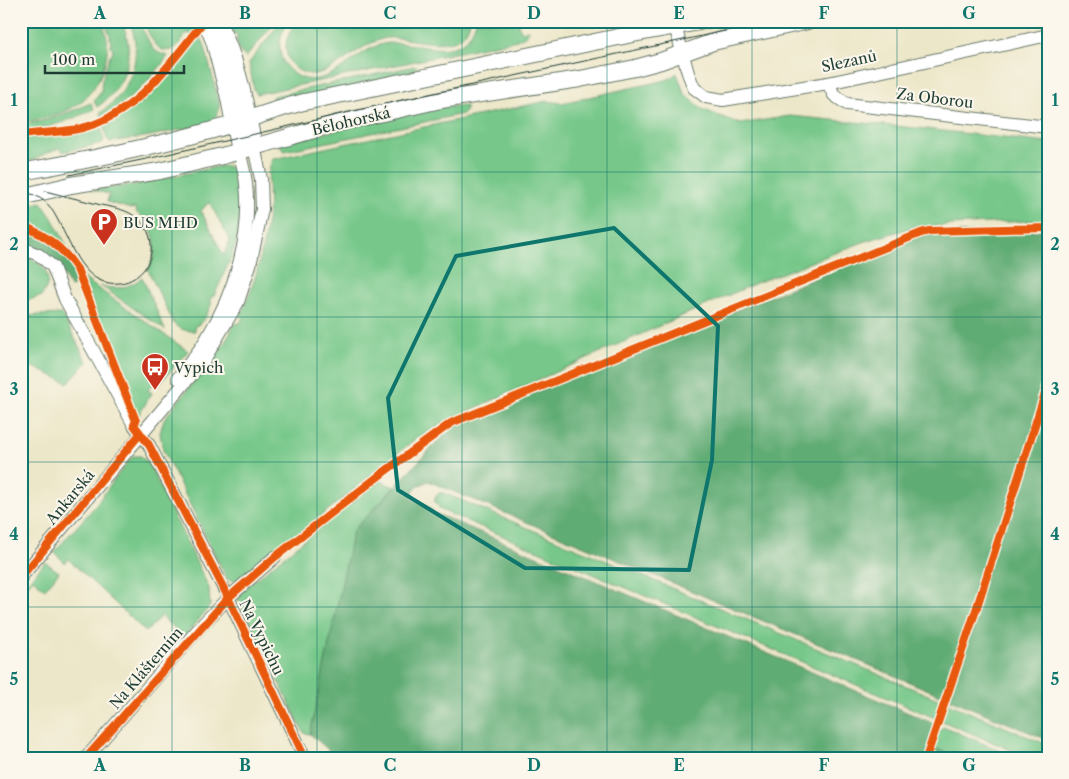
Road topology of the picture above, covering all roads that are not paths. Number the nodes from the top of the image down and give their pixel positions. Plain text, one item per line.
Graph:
1 (206, 21) edge
2 (216, 21) edge
3 (705, 21) edge
4 (808, 21) edge
5 (675, 26) junction
6 (1048, 35) edge
7 (682, 53) junction
8 (828, 83) junction
9 (241, 121) junction
10 (1048, 127) edge
11 (247, 148) junction
12 (21, 172) edge
13 (21, 197) edge
14 (21, 248) edge
15 (140, 434) junction
16 (275, 557) dead end
17 (21, 577) edge
18 (228, 598) junction
19 (86, 758) edge
20 (305, 758) edge

1 - 9 main road
2 - 9 main road
3 - 5 main road, Bělohorská
4 - 7 main road, Bělohorská
5 - 7 street
5 - 9 main road, Bělohorská
6 - 8 street, Slezanů
7 - 8 street, Slezanů
7 - 11 main road, Bělohorská
8 - 10 street, Za Oborou
9 - 11 main road
9 - 12 main road, Bělohorská
11 - 13 main road, Bělohorská
11 - 15 street, Ankarská
14 - 15 street, Na Vypichu
15 - 17 street, Ankarská
15 - 18 street, Na Vypichu
16 - 18 street, Na Klášterním
18 - 19 street, Na Klášterním
18 - 20 street, Na Vypichu

